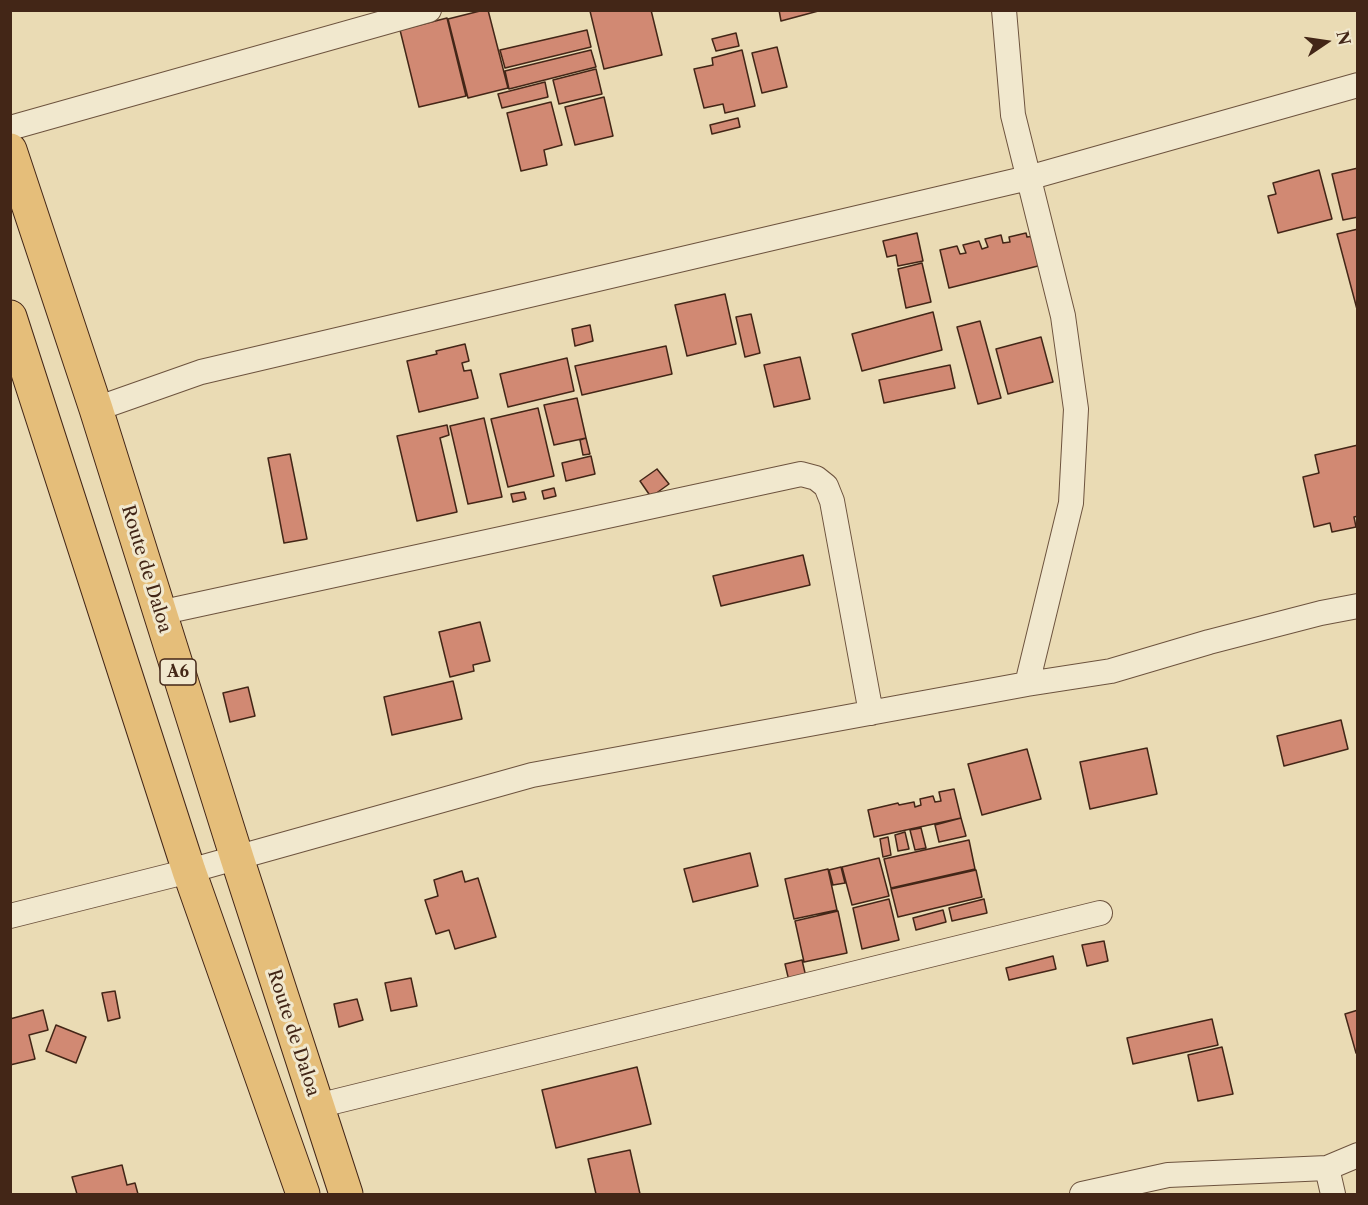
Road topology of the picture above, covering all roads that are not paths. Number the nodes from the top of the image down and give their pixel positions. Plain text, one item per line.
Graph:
1 (429, 10) edge
2 (1004, 10) edge
3 (1358, 85) edge
4 (10, 128) edge
5 (10, 150) edge
6 (1028, 178) junction
7 (10, 317) edge
8 (96, 409) junction
9 (1358, 606) edge
10 (159, 613) junction
11 (1027, 684) junction
12 (871, 713) junction
13 (237, 858) junction
14 (189, 871) junction
15 (1100, 913) dead end
16 (10, 916) edge
17 (317, 1106) junction
18 (1358, 1155) edge
19 (1327, 1168) junction
20 (303, 1194) edge
21 (346, 1194) edge
22 (1082, 1194) edge
23 (1333, 1194) edge

1 - 4 street
2 - 6 street
3 - 6 street
5 - 8 highway, Route de Daloa / A6
6 - 8 street
6 - 11 street
7 - 14 highway
8 - 10 highway, Route de Daloa / A6
9 - 11 street
10 - 12 street
10 - 13 highway, Route de Daloa / A6
11 - 12 street
12 - 13 street
13 - 14 street
13 - 17 highway, Route de Daloa / A6
14 - 16 street
14 - 20 highway
15 - 17 street
17 - 21 highway, Route de Daloa / A6
18 - 19 street
19 - 22 street
19 - 23 street

